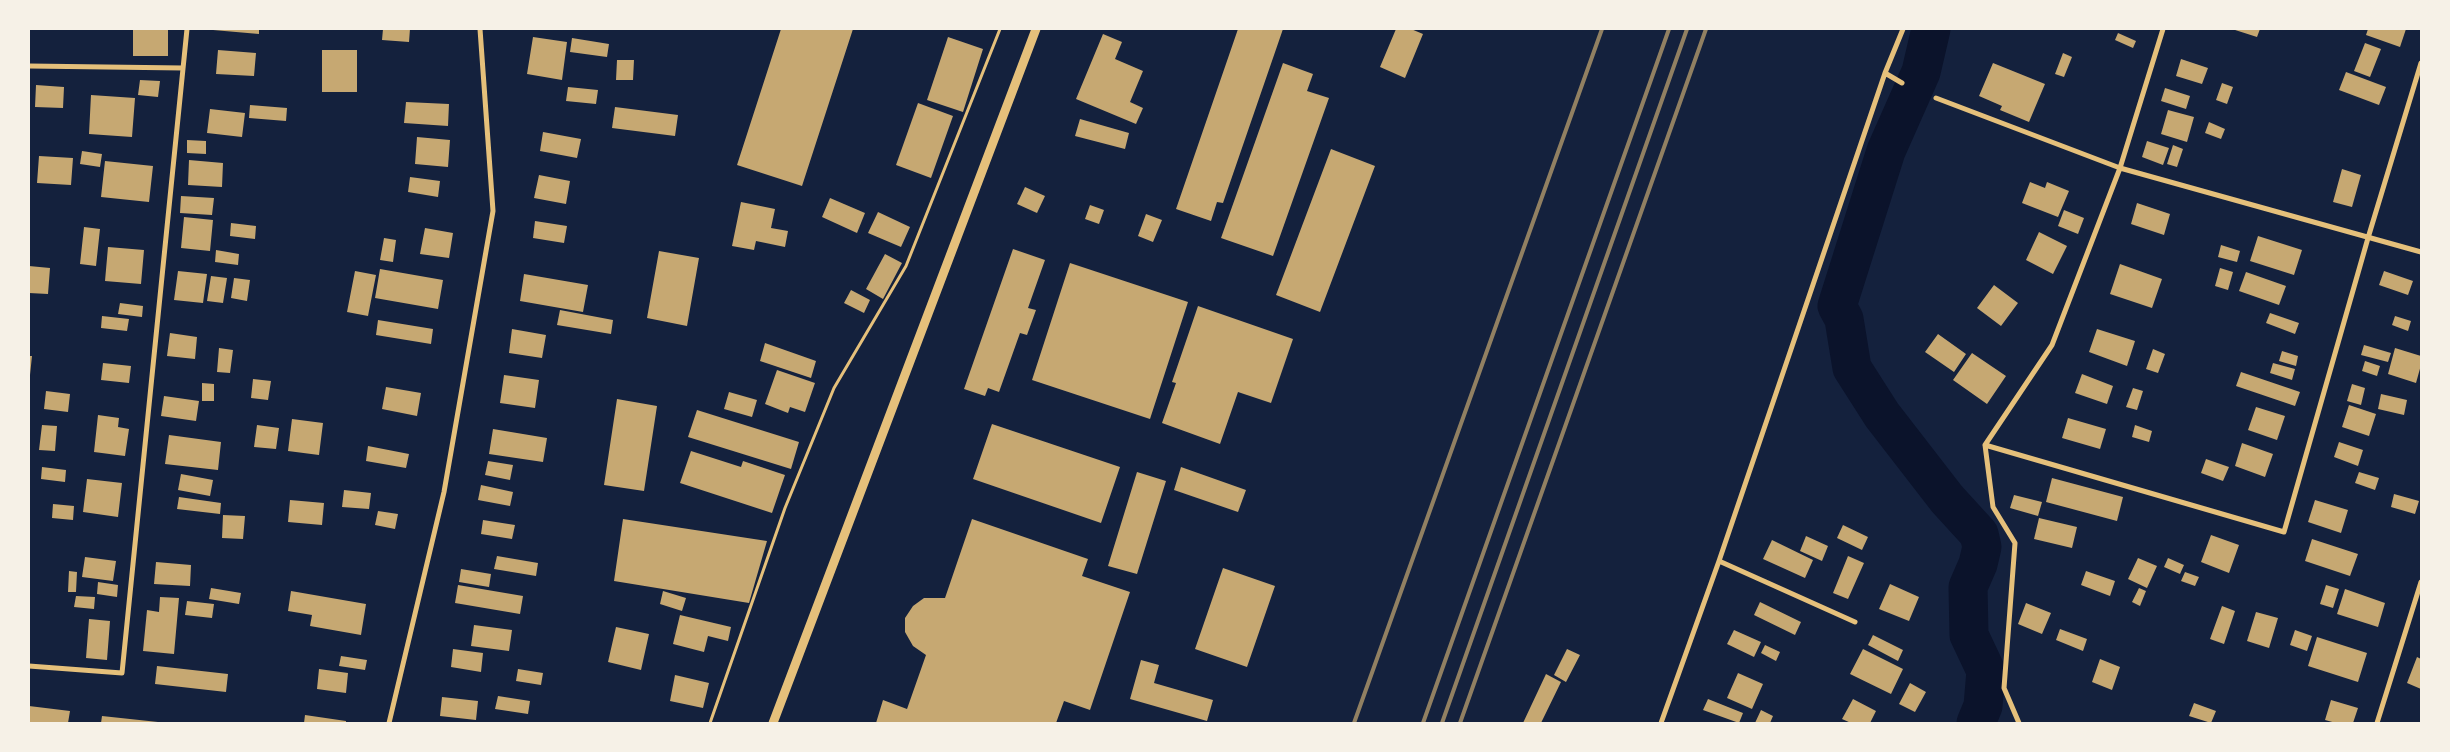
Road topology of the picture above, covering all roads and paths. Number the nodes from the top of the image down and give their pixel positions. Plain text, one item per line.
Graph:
1 (187, 29) edge
2 (480, 29) edge
3 (1000, 29) edge
4 (1036, 29) edge
5 (1903, 29) edge
6 (2164, 29) edge
7 (2421, 63) edge
8 (29, 66) edge
9 (183, 68) junction
10 (1885, 73) junction
11 (1902, 83) dead end
12 (1936, 98) dead end
13 (2120, 168) junction
14 (2368, 238) junction
15 (2421, 252) edge
16 (1985, 445) junction
17 (1719, 561) junction
18 (2421, 582) edge
19 (1855, 622) dead end
20 (29, 666) edge
21 (389, 723) edge
22 (710, 723) edge
23 (773, 723) edge
24 (1662, 723) edge
25 (2019, 723) edge
26 (2377, 723) edge

1 - 9 street
2 - 21 street
3 - 22 path
4 - 23 street
5 - 10 street
6 - 13 street
7 - 14 street
8 - 9 street
9 - 20 street
10 - 11 street
10 - 17 street
12 - 13 street
13 - 14 street
13 - 16 street
14 - 15 street
14 - 16 street
16 - 25 street
17 - 19 street
17 - 24 street
18 - 26 street

